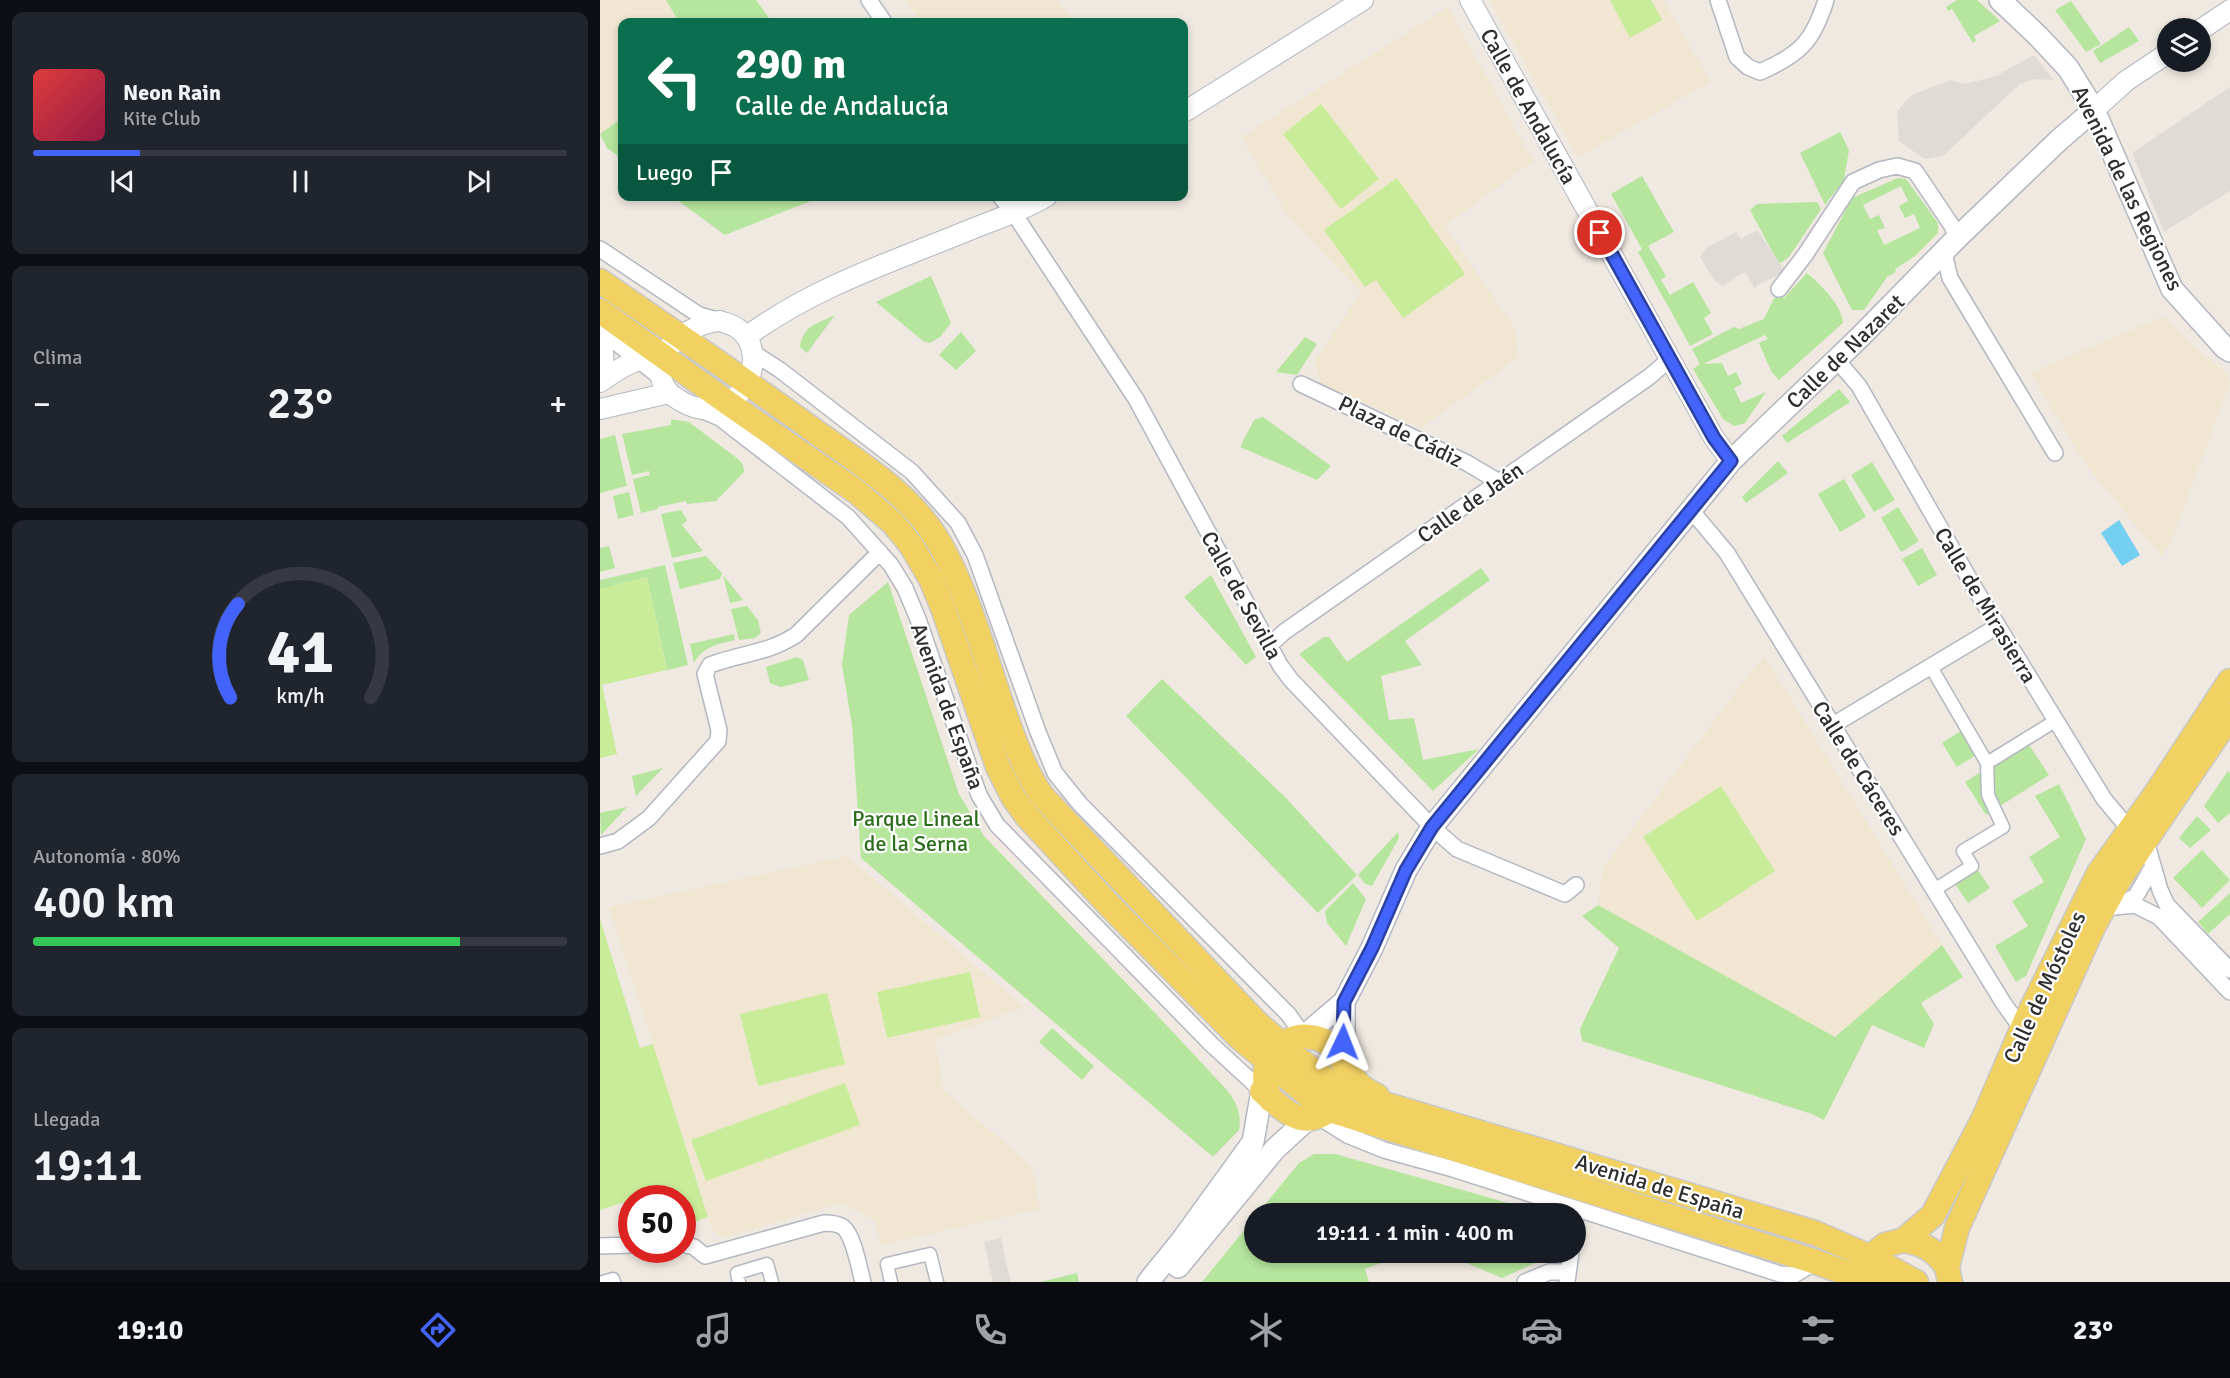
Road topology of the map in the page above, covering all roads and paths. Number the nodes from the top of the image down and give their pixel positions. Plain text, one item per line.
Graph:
1 (869, 0) edge
2 (1363, 0) edge
3 (1470, 0) edge
4 (1718, 0) edge
5 (1826, 0) edge
6 (2000, 0) edge
7 (2230, 10) edge
8 (881, 18) edge
9 (2211, 23) edge
10 (2157, 60) edge
11 (1188, 109) edge
12 (2094, 110) junction
13 (1004, 201) edge
14 (1036, 201) edge
15 (1013, 212) junction
16 (1951, 246) junction
17 (600, 249) edge
18 (600, 281) edge
19 (1779, 289) dead end
20 (600, 311) edge
21 (720, 321) junction
22 (600, 330) edge
23 (600, 337) edge
24 (680, 337) junction
25 (749, 345) junction
26 (2230, 351) edge
27 (638, 359) junction
28 (1670, 359) junction
29 (1837, 360) junction
30 (600, 374) edge
31 (664, 375) junction
32 (600, 382) edge
33 (748, 384) junction
34 (1301, 384) dead end
35 (728, 403) junction
36 (692, 408) junction
37 (600, 409) edge
38 (2055, 453) dead end
39 (1731, 461) junction
40 (1499, 482) junction
41 (1691, 510) junction
42 (880, 552) junction
43 (1998, 626) junction
44 (1270, 645) junction
45 (1931, 667) junction
46 (2230, 681) edge
47 (2230, 716) edge
48 (2055, 721) junction
49 (1833, 725) junction
50 (1987, 763) junction
51 (1432, 827) junction
52 (2138, 835) junction
53 (600, 846) edge
54 (2153, 866) junction
55 (1576, 885) dead end
56 (1934, 890) junction
57 (2111, 907) junction
58 (2230, 970) edge
59 (2230, 992) edge
60 (1344, 1002) junction
61 (1288, 1014) junction
62 (2022, 1029) junction
63 (1304, 1036) junction
64 (1344, 1064) junction
65 (1269, 1075) junction
66 (1398, 1107) junction
67 (1325, 1109) junction
68 (1538, 1203) edge
69 (1586, 1219) edge
70 (1904, 1240) junction
71 (618, 1245) edge
72 (600, 1246) edge
73 (696, 1249) edge
74 (1816, 1262) junction
75 (1867, 1275) edge
76 (1948, 1275) edge
77 (1568, 1277) edge
78 (603, 1282) edge
79 (614, 1282) edge
80 (739, 1282) edge
81 (772, 1282) edge
82 (863, 1282) edge
83 (891, 1282) edge
84 (937, 1282) edge
85 (1148, 1282) edge
86 (1167, 1282) edge
87 (1525, 1282) edge
88 (1916, 1282) edge

1 - 8 street
2 - 11 street
3 - 28 street, Calle de Andalucía
4 - 5 street
6 - 12 main road, Avenida de las Regiones
7 - 9 street
10 - 12 street, Calle de Nazaret
12 - 16 main road, Calle de Nazaret
12 - 26 main road, Avenida de las Regiones
13 - 15 street, Calle de Sevilla
14 - 15 street
15 - 25 street
15 - 44 street, Calle de Sevilla
16 - 19 street
16 - 29 main road, Calle de Nazaret
16 - 38 street
17 - 21 street
18 - 24 main road, Avenida de España
20 - 31 main road, Avenida de España
21 - 24 street
21 - 25 street
22 - 27 street
23 - 30 street
24 - 31 street
24 - 33 main road, Avenida de España
25 - 33 street
25 - 61 street
27 - 31 street
27 - 32 street
28 - 39 street, Calle de Andalucía
28 - 40 street, Calle de Jaén
29 - 39 main road, Calle de Nazaret
29 - 43 street, Calle de Mirasierra
31 - 35 main road, Avenida de España
31 - 36 street, Avenida de España
31 - 37 street
33 - 35 street
33 - 65 main road, Avenida de España
34 - 40 street, Plaza de Cádiz
35 - 36 street
35 - 65 main road, Avenida de España
36 - 42 street, Avenida de España
39 - 41 main road, Calle de Nazaret
40 - 44 street, Calle de Jaén
41 - 49 street, Calle de Cáceres
41 - 51 main road, Calle de Nazaret
42 - 53 street
42 - 65 street, Avenida de España
43 - 45 street
43 - 48 street, Calle de Mirasierra
44 - 51 street, Calle de Sevilla
45 - 49 street
45 - 50 street
46 - 52 main road, Calle de Móstoles
47 - 52 main road, Calle de Móstoles
48 - 50 street
48 - 52 street, Calle de Mirasierra
49 - 56 street, Calle de Cáceres
50 - 56 street
51 - 55 street, Calle de Sevilla
51 - 60 main road, Calle de Nazaret
52 - 54 street
52 - 57 main road, Calle de Móstoles
52 - 62 main road, Calle de Móstoles
54 - 57 street
54 - 58 street
56 - 62 street, Calle de Cáceres
57 - 59 street
57 - 76 main road, Calle de Móstoles
60 - 61 street
60 - 63 main road
60 - 64 main road
61 - 63 street
62 - 70 main road, Calle de Móstoles
63 - 64 main road, Avenida de España
63 - 65 main road
64 - 66 main road, Avenida de España
64 - 67 main road
65 - 67 main road, Avenida de España
65 - 67 main road, Avenida de España
65 - 85 main road
66 - 67 main road, Avenida de España
66 - 75 main road, Avenida de España
67 - 68 street, Avenida de España
67 - 74 main road, Avenida de España
67 - 86 main road
69 - 74 street, Avenida de España
70 - 75 main road, Calle de Móstoles
70 - 76 main road
71 - 72 street
73 - 82 street
74 - 75 main road, Avenida de España
75 - 88 main road, Avenida de España
77 - 87 street
78 - 79 street
80 - 81 street
83 - 84 street

